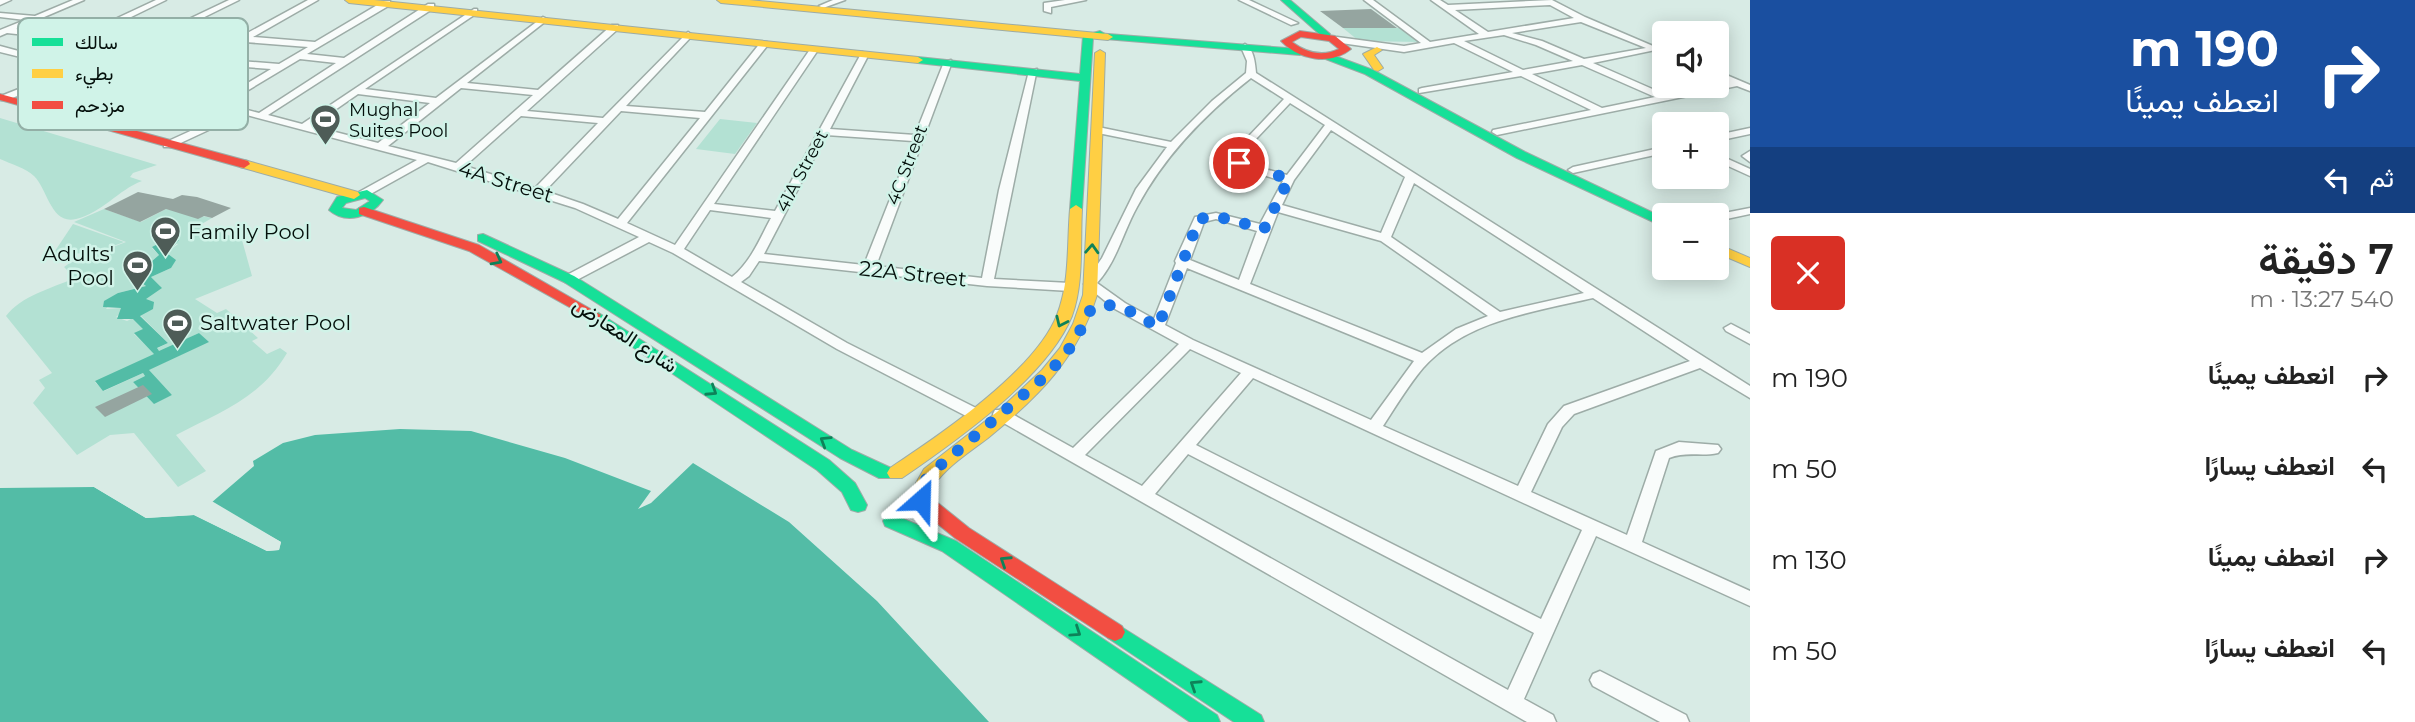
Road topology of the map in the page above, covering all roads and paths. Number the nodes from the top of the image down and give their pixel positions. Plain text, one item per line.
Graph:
1 (7, 0) edge
2 (80, 0) edge
3 (162, 0) edge
4 (235, 0) edge
5 (314, 0) edge
6 (349, 0) edge
7 (410, 0) edge
8 (721, 0) edge
9 (772, 0) edge
10 (841, 0) edge
11 (1082, 0) edge
12 (1243, 0) edge
13 (1270, 0) edge
14 (1285, 0) edge
15 (1368, 0) edge
16 (1435, 0) edge
17 (1549, 2) edge
18 (0, 3) edge
19 (387, 3) junction
20 (431, 6) junction
21 (823, 6) junction
22 (1446, 8) junction
23 (474, 11) junction
24 (1048, 11) dead end
25 (0, 15) edge
26 (36, 18) joint
27 (124, 18) edge
28 (196, 18) edge
29 (543, 19) junction
30 (1582, 19) junction
31 (615, 27) junction
32 (1292, 32) junction
33 (1501, 33) junction
34 (688, 35) junction
35 (248, 36) edge
36 (1141, 36) junction
37 (1488, 36) junction
38 (1121, 38) junction
39 (248, 39) edge
40 (1456, 41) junction
41 (764, 44) junction
42 (1339, 44) junction
43 (315, 45) junction
44 (1429, 45) junction
45 (1245, 47) junction
46 (1652, 48) edge
47 (1383, 49) junction
48 (0, 50) edge
49 (814, 50) junction
50 (1300, 52) junction
51 (1652, 52) edge
52 (13, 53) junction
53 (18, 54) edge
54 (864, 54) junction
55 (297, 56) junction
56 (1327, 56) junction
57 (0, 57) edge
58 (344, 61) junction
59 (948, 62) junction
60 (1585, 62) junction
61 (248, 64) edge
62 (1088, 66) junction
63 (280, 67) junction
64 (1378, 68) junction
65 (1040, 69) junction
66 (1523, 73) junction
67 (1251, 74) junction
68 (1729, 79) edge
69 (1737, 83) junction
70 (457, 85) junction
71 (1729, 85) edge
72 (248, 86) edge
73 (1750, 88) edge
74 (355, 91) junction
75 (1422, 91) junction
76 (1652, 92) edge
77 (538, 93) junction
78 (18, 95) edge
79 (1665, 98) edge
80 (1289, 99) junction
81 (1, 101) edge
82 (437, 101) junction
83 (18, 105) edge
84 (18, 106) edge
85 (618, 108) junction
86 (1601, 111) junction
87 (517, 113) junction
88 (248, 114) edge
89 (705, 115) junction
90 (260, 116) junction
91 (606, 121) junction
92 (1330, 125) junction
93 (304, 127) junction
94 (94, 130) edge
95 (111, 130) edge
96 (201, 130) edge
97 (1750, 131) edge
98 (823, 132) junction
99 (1098, 132) junction
100 (1497, 132) junction
101 (1729, 135) edge
102 (917, 138) junction
103 (168, 145) junction
104 (1173, 145) junction
105 (380, 147) junction
106 (1652, 153) edge
107 (426, 159) junction
108 (1729, 163) edge
109 (458, 167) junction
110 (1573, 170) junction
111 (1750, 173) edge
112 (1411, 176) junction
113 (1289, 179) junction
114 (540, 191) junction
115 (370, 198) junction
116 (707, 206) junction
117 (1275, 207) junction
118 (1652, 207) edge
119 (1750, 211) edge
120 (778, 215) junction
121 (1729, 215) edge
122 (1652, 217) edge
123 (621, 223) junction
124 (1264, 229) junction
125 (649, 237) junction
126 (1385, 238) junction
127 (1729, 242) edge
128 (677, 250) junction
129 (1750, 252) edge
130 (1729, 253) edge
131 (756, 257) junction
132 (1181, 261) junction
133 (1750, 263) edge
134 (869, 269) junction
135 (569, 279) junction
136 (732, 282) junction
137 (987, 282) junction
138 (1090, 284) junction
139 (1243, 286) junction
140 (1070, 287) junction
141 (1595, 294) junction
142 (1120, 306) junction
143 (1087, 312) junction
144 (1500, 318) junction
145 (1158, 327) junction
146 (1731, 328) dead end
147 (1750, 340) edge
148 (1188, 343) junction
149 (1423, 359) junction
150 (1702, 362) junction
151 (1250, 372) junction
152 (1750, 393) edge
153 (973, 413) junction
154 (1000, 414) junction
155 (1374, 428) junction
156 (1187, 447) junction
157 (1713, 449) dead end
158 (1073, 456) junction
159 (890, 473) junction
160 (1144, 495) junction
161 (1522, 495) junction
162 (921, 496) junction
163 (858, 505) junction
164 (892, 521) junction
165 (1592, 527) junction
166 (1632, 546) junction
167 (1750, 599) edge
168 (1545, 630) junction
169 (1600, 680) dead end
170 (1512, 703) junction
171 (1209, 722) edge
172 (1253, 722) edge
173 (1546, 722) edge
174 (1679, 722) edge

1 - 18 street
2 - 26 street
3 - 27 street
4 - 28 street
5 - 35 street
6 - 19 street
7 - 65 street
8 - 62 street
9 - 21 street
10 - 21 street
11 - 24 street
12 - 32 street
13 - 32 street
14 - 42 street
15 - 44 street
16 - 22 street
17 - 22 street
17 - 30 street
19 - 20 street
19 - 43 street
20 - 23 street
20 - 58 street
21 - 36 street
22 - 37 street
23 - 29 street
23 - 74 street
25 - 26 street
29 - 31 street
29 - 70 street
30 - 33 street
30 - 46 street
31 - 34 street
31 - 77 street
32 - 36 street
32 - 42 street
32 - 50 street
33 - 37 street
33 - 60 street
34 - 41 street
34 - 85 street
36 - 62 street
37 - 40 street
38 - 45 street
38 - 62 street
38 - 62 street
39 - 43 street
40 - 44 street
40 - 66 street
41 - 49 street
41 - 89 street
42 - 47 street
42 - 56 street
42 - 64 street
43 - 55 street
44 - 47 street
45 - 50 street
45 - 67 street
47 - 64 street
48 - 52 street, 4A Street
49 - 54 street
49 - 116 street
50 - 56 street
51 - 60 street
52 - 53 street, 4A Street
52 - 57 street
54 - 59 street
54 - 98 street, 41A Street
55 - 58 street
55 - 63 street
56 - 122 street
58 - 90 street
59 - 65 street
59 - 102 street, 4C Street
60 - 66 street
60 - 76 street
61 - 63 street
62 - 65 street
62 - 99 street
62 - 99 street
62 - 140 street
63 - 72 street
64 - 75 street
65 - 137 street
66 - 75 street
66 - 86 street
67 - 80 street
67 - 104 street
68 - 69 street
69 - 71 street
69 - 73 street
70 - 77 street
70 - 82 street
74 - 82 street
74 - 93 street
75 - 100 street
77 - 87 street
78 - 81 street
79 - 86 street
80 - 92 street
80 - 113 street
81 - 83 street, شارع المعارض
81 - 84 street
82 - 105 street
85 - 89 street
85 - 91 street
86 - 100 street
87 - 91 street
87 - 109 street
88 - 90 street, 4A Street
89 - 123 street
90 - 93 street, 4A Street
91 - 114 street
92 - 112 street
92 - 113 street
93 - 105 street, 4A Street
94 - 115 street
95 - 103 street, شارع المعارض
96 - 103 street
97 - 101 street
98 - 102 street
98 - 120 street, 41A Street
99 - 104 street
138 -> 99 street
100 - 110 street
102 - 134 street, 4C Street
103 - 115 street, شارع المعارض
104 - 138 street
105 - 107 street, 4A Street
106 - 110 street
107 - 109 street, 4A Street
107 - 115 street
108 - 111 street
109 - 114 street, 4A Street
110 - 118 street
112 - 126 street
112 - 141 street
113 - 117 street
114 - 123 street, 4A Street
115 - 135 street, شارع المعارض
115 -> 163 street, شارع المعارض
116 - 120 street
116 - 128 street
117 - 124 street
117 - 126 street
119 - 121 street
120 - 131 street, 41A Street
123 - 125 street, 4A Street
124 - 132 street
124 - 139 street
125 - 128 street, 4A Street
125 - 135 street
126 - 144 street
127 - 129 street
128 - 136 street, 4A Street
130 - 133 street
131 - 134 street, 22A Street
131 - 136 street, 41A Street
132 - 139 street
132 - 145 street
134 - 137 street, 22A Street
159 -> 135 street, شارع المعارض
136 - 153 street, 4A Street
137 - 140 street, 22A Street
138 - 142 street
138 - 143 street
139 - 149 street
140 -> 153 street
141 - 144 street
141 - 150 street
142 - 143 street
142 - 145 street
143 - 154 street
144 - 149 street
145 - 148 street
146 - 147 street
148 - 151 street
148 - 158 street
149 - 155 street
150 - 152 street
150 - 161 street
151 - 155 street
151 - 156 street
153 - 159 street
154 - 158 street
154 - 162 street
155 - 161 street
156 - 160 street
156 - 168 street
157 - 166 street
158 - 160 street
159 - 162 street
159 - 163 street
160 - 170 street
161 - 165 street
162 - 164 street
172 -> 162 street
163 - 164 street
164 -> 171 street
165 - 166 street
165 - 168 street
166 - 167 street
168 - 170 street
169 - 174 street
170 - 173 street

